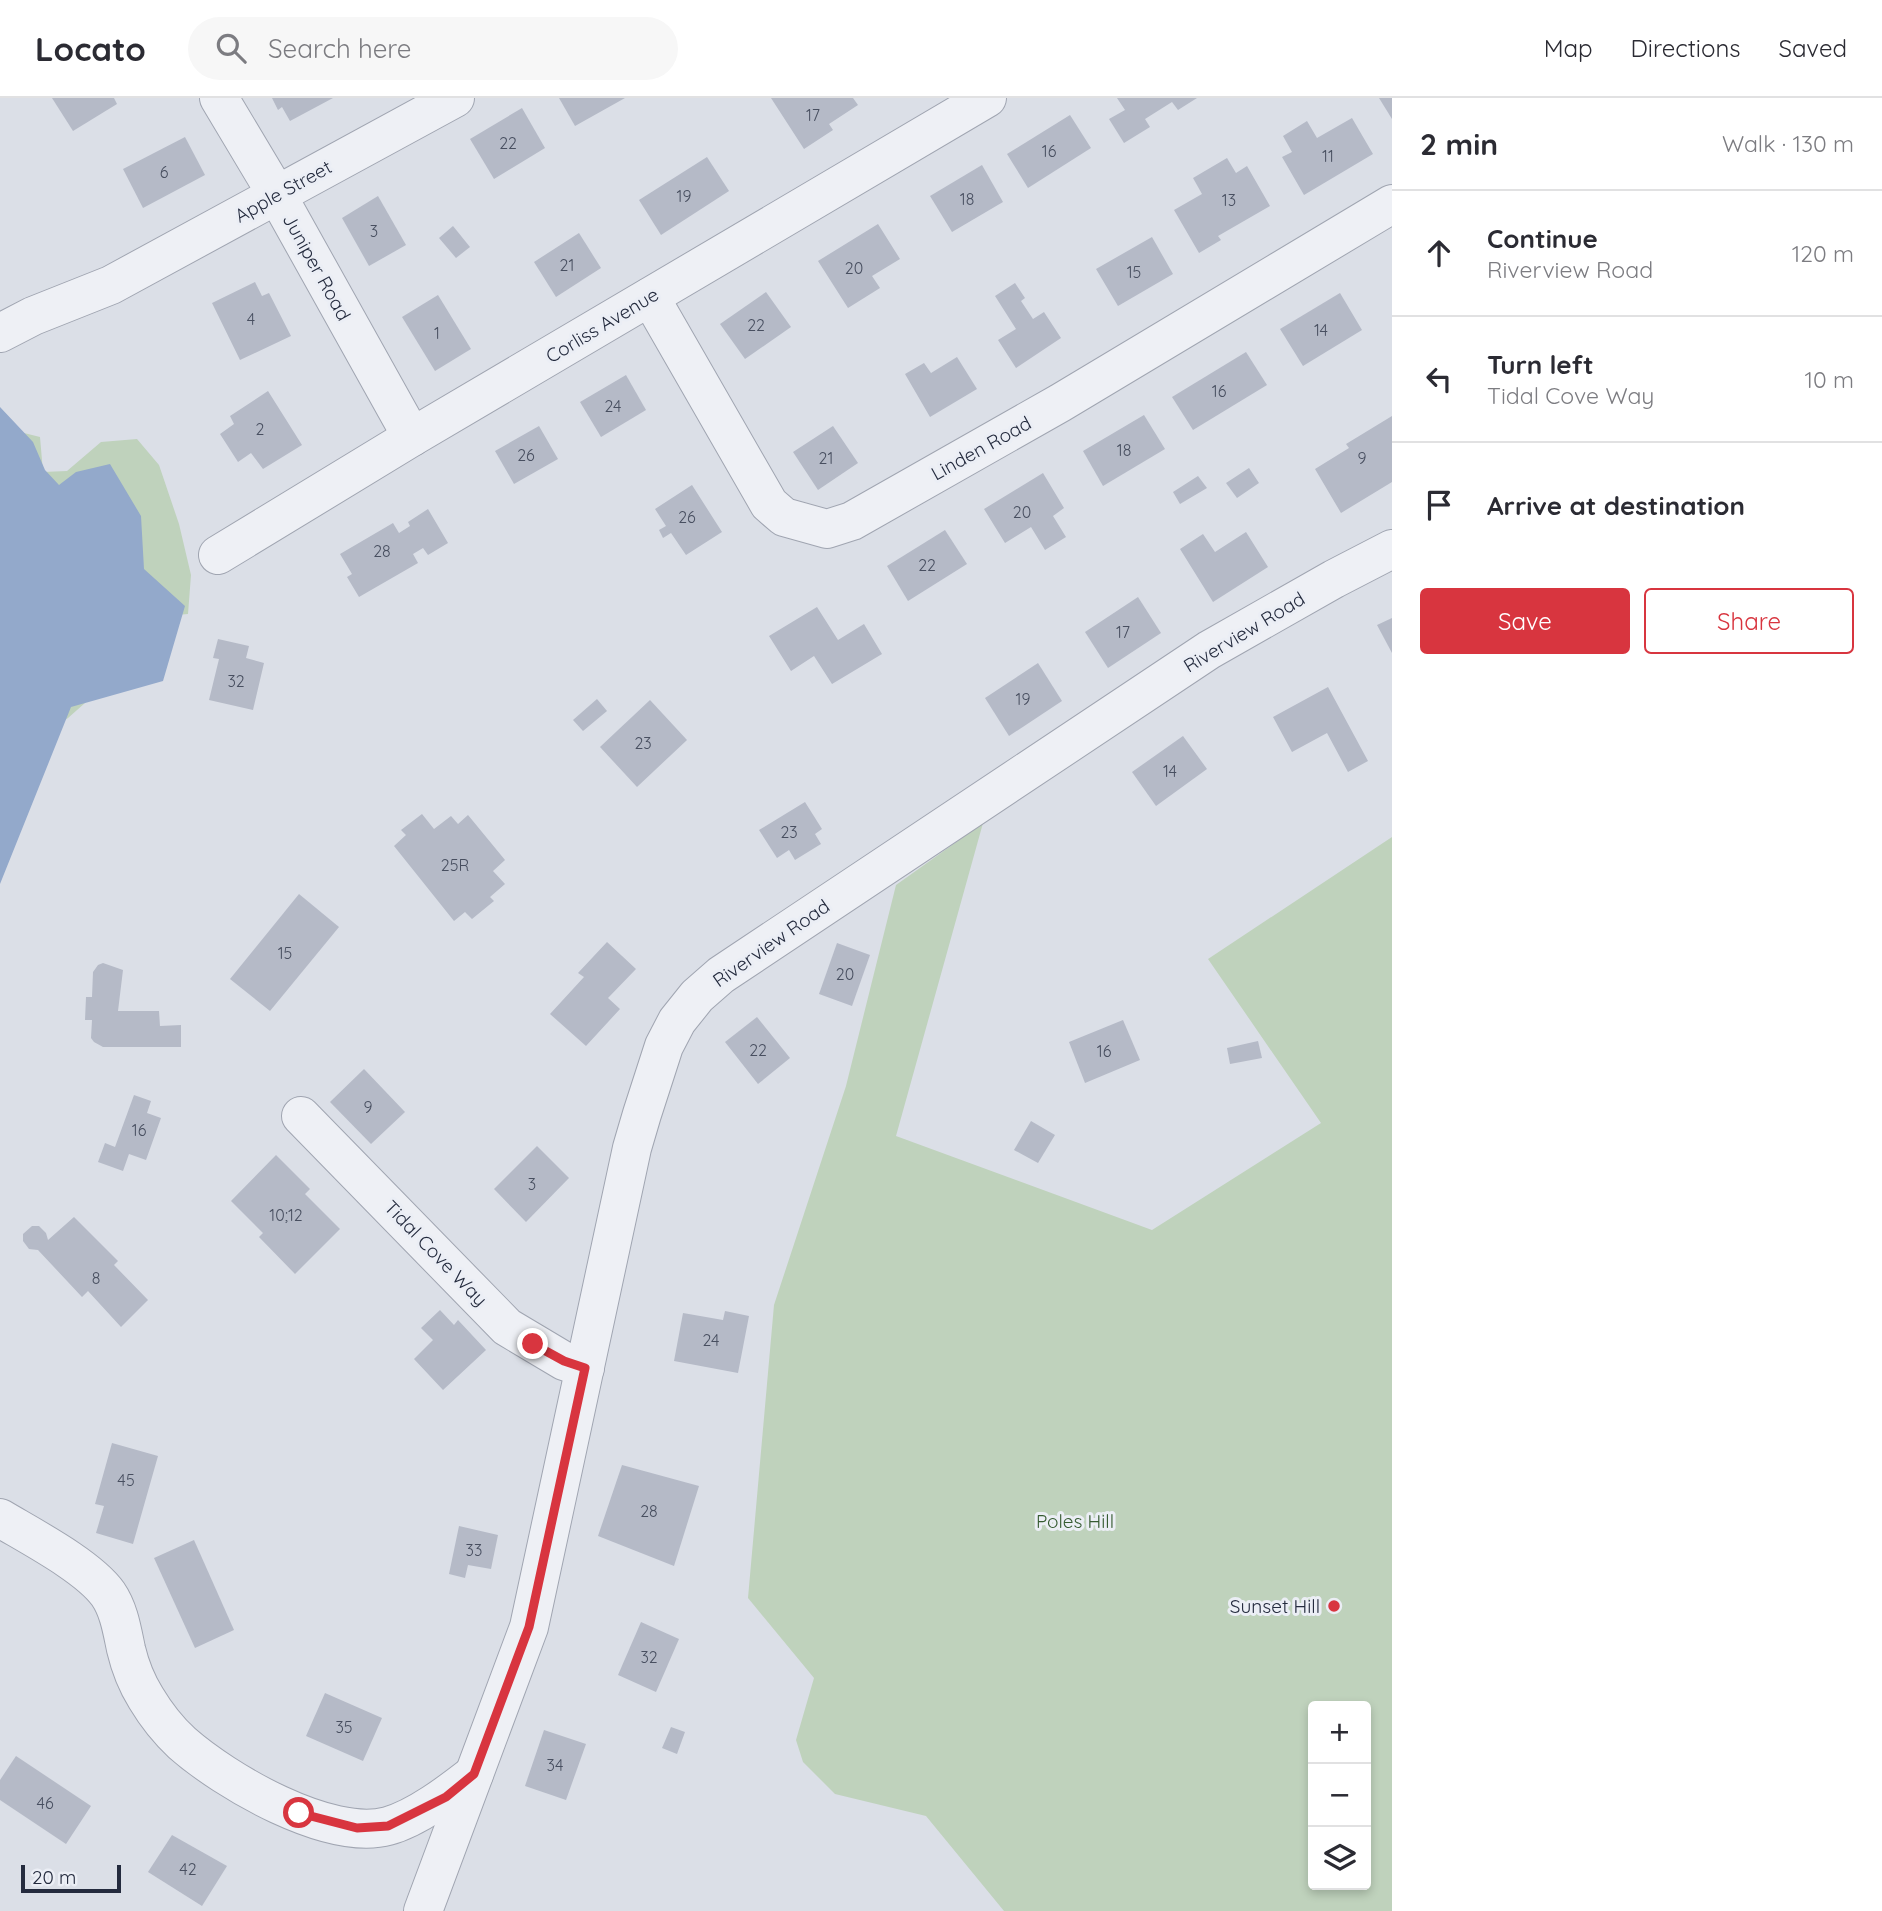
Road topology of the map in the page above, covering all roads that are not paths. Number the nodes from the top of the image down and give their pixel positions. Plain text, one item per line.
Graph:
1 (219, 98) edge
2 (455, 98) edge
3 (987, 98) edge
4 (277, 195) junction
5 (1392, 204) edge
6 (650, 297) junction
7 (0, 333) edge
8 (412, 437) junction
9 (1392, 549) edge
10 (218, 555) dead end
11 (301, 1116) dead end
12 (585, 1368) junction
13 (0, 1518) edge
14 (474, 1774) junction
15 (423, 1911) edge

1 - 4 street, Juniper Road
2 - 4 street, Apple Street
3 - 6 street, Corliss Avenue
4 - 7 street, Apple Street
4 - 8 street, Juniper Road
5 - 6 street, Linden Road
6 - 8 street, Corliss Avenue
8 - 10 street, Corliss Avenue
9 - 12 street, Riverview Road
11 - 12 street, Tidal Cove Way
12 - 14 street, Riverview Road
13 - 14 street
14 - 15 street, Riverview Road

